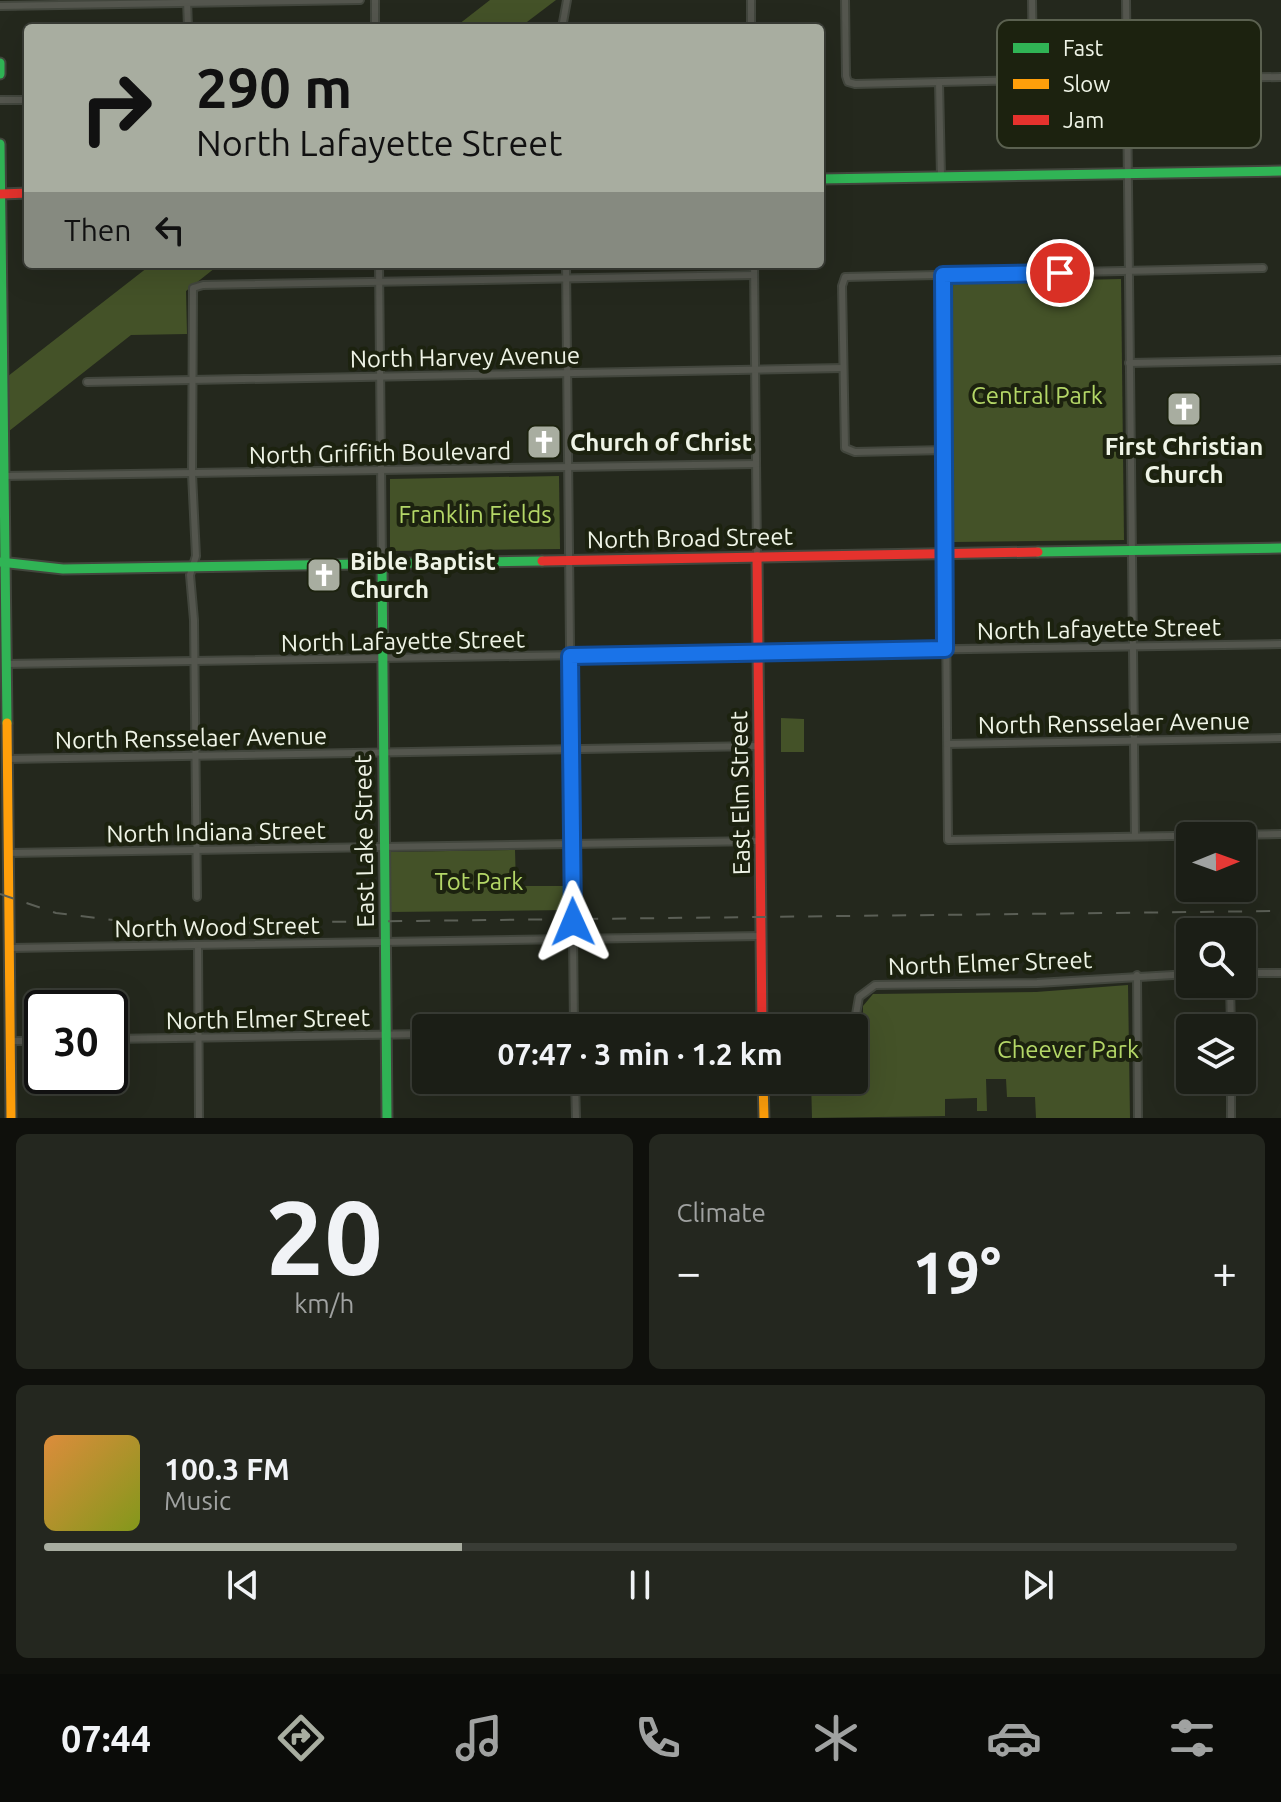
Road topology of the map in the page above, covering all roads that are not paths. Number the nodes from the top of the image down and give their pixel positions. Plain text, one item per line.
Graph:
1 (360, 0) edge
2 (375, 0) edge
3 (567, 0) edge
4 (751, 0) edge
5 (845, 0) edge
6 (1032, 0) edge
7 (1126, 0) edge
8 (187, 1) edge
9 (0, 6) edge
10 (1032, 20) edge
11 (1126, 20) edge
12 (188, 24) edge
13 (375, 24) edge
14 (563, 24) edge
15 (751, 24) edge
16 (0, 63) edge
17 (0, 74) edge
18 (1261, 77) edge
19 (1281, 77) edge
20 (997, 80) edge
21 (939, 82) junction
22 (0, 100) edge
23 (24, 100) edge
24 (0, 144) edge
25 (1128, 148) edge
26 (1281, 171) edge
27 (1128, 173) junction
28 (941, 177) junction
29 (0, 178) edge
30 (824, 179) edge
31 (24, 193) edge
32 (1, 194) edge
33 (379, 268) edge
34 (566, 268) edge
35 (754, 268) edge
36 (1263, 268) dead end
37 (1129, 270) junction
38 (754, 275) junction
39 (943, 275) junction
40 (566, 278) junction
41 (378, 281) junction
42 (1, 330) edge
43 (1281, 360) edge
44 (1129, 363) junction
45 (843, 368) junction
46 (755, 369) junction
47 (567, 373) junction
48 (379, 376) junction
49 (192, 380) junction
50 (87, 382) dead end
51 (946, 450) junction
52 (756, 464) junction
53 (568, 467) junction
54 (380, 471) junction
55 (192, 474) junction
56 (4, 476) junction
57 (1281, 548) edge
58 (1132, 551) junction
59 (945, 554) junction
60 (757, 557) junction
61 (569, 560) junction
62 (2, 562) edge
63 (382, 563) junction
64 (193, 567) junction
65 (1281, 644) edge
66 (1133, 647) junction
67 (945, 649) junction
68 (3, 652) edge
69 (758, 653) junction
70 (570, 656) junction
71 (382, 659) junction
72 (195, 662) junction
73 (6, 664) junction
74 (1281, 738) edge
75 (1134, 741) junction
76 (948, 744) junction
77 (759, 746) junction
78 (4, 748) edge
79 (571, 750) junction
80 (383, 753) junction
81 (196, 756) junction
82 (7, 759) junction
83 (1281, 834) edge
84 (1135, 836) junction
85 (760, 841) junction
86 (572, 844) junction
87 (384, 847) junction
88 (197, 850) junction
89 (9, 853) junction
90 (197, 897) dead end
91 (761, 936) junction
92 (573, 939) junction
93 (386, 942) junction
94 (198, 945) junction
95 (10, 948) junction
96 (1256, 973) edge
97 (1281, 973) edge
98 (1176, 974) edge
99 (1137, 975) junction
100 (574, 1014) edge
101 (762, 1014) edge
102 (856, 1014) edge
103 (412, 1034) edge
104 (387, 1035) junction
105 (199, 1038) junction
106 (128, 1039) edge
107 (11, 1041) junction
108 (24, 1041) edge
109 (575, 1094) edge
110 (763, 1094) edge
111 (1231, 1094) edge
112 (11, 1118) edge
113 (199, 1118) edge
114 (387, 1118) edge
115 (576, 1118) edge
116 (764, 1118) edge
117 (1138, 1118) edge
118 (1231, 1118) edge

1 - 8 street
2 - 13 street
3 - 14 street
4 - 15 street
5 - 21 street
6 - 10 street
7 - 11 street
8 - 9 street
8 - 12 street
16 - 17 street
18 - 19 street
20 - 21 street
21 - 28 street
22 - 23 street
24 - 29 street
25 - 27 street
26 - 27 street
27 - 28 street
27 - 37 street
28 - 30 street
29 - 32 street
31 - 32 street
32 - 42 street
33 - 41 street
34 - 40 street
35 - 38 street
36 - 37 street
37 - 39 street
37 - 44 street
38 - 40 street
38 - 46 street
39 - 45 street
39 - 51 street
40 - 41 street
40 - 47 street
41 - 48 street
41 - 49 street
42 - 56 street
43 - 44 street
44 - 58 street
45 - 46 street, North Harvey Avenue
45 - 51 street
46 - 47 street, North Harvey Avenue
46 - 52 street
47 - 48 street, North Harvey Avenue
47 - 53 street
48 - 49 street, North Harvey Avenue
48 - 54 street
49 - 50 street, North Harvey Avenue
49 - 55 street
51 - 59 street
52 - 53 street, North Griffith Boulevard
52 - 60 street
53 - 54 street, North Griffith Boulevard
53 - 61 street
54 - 55 street, North Griffith Boulevard
54 - 63 street
55 - 56 street, North Griffith Boulevard
55 - 64 street
56 - 62 street
57 - 58 street, North Broad Street
58 - 59 street, North Broad Street
58 - 66 street
59 - 60 street, North Broad Street
59 - 67 street
60 - 61 street, North Broad Street
60 - 69 street, East Elm Street
61 - 63 street, North Broad Street
61 - 70 street
62 - 64 street, North Broad Street
62 - 68 street
63 - 64 street, North Broad Street
63 - 71 street, East Lake Street
64 - 72 street
65 - 66 street, North Lafayette Street
66 - 67 street, North Lafayette Street
66 - 75 street
67 - 69 street, North Lafayette Street
67 - 76 street
68 - 73 street
69 - 70 street, North Lafayette Street
69 - 77 street, East Elm Street
70 - 71 street, North Lafayette Street
70 - 79 street
71 - 72 street, North Lafayette Street
71 - 80 street, East Lake Street
72 - 73 street, North Lafayette Street
72 - 81 street
73 - 78 street
74 - 75 street, North Rensselaer Avenue
75 - 76 street, North Rensselaer Avenue
75 - 84 street
76 - 84 street
77 - 79 street, North Rensselaer Avenue
77 - 85 street, East Elm Street
78 - 82 street
79 - 80 street, North Rensselaer Avenue
79 - 86 street
80 - 81 street, North Rensselaer Avenue
80 - 87 street, East Lake Street
81 - 82 street, North Rensselaer Avenue
81 - 88 street
82 - 89 street
83 - 84 street
85 - 86 street, North Indiana Street
85 - 91 street, East Elm Street
86 - 87 street, North Indiana Street
86 - 92 street
87 - 88 street, North Indiana Street
87 - 93 street, East Lake Street
88 - 89 street, North Indiana Street
88 - 90 street
89 - 95 street
91 - 92 street, North Wood Street
91 - 101 street, East Elm Street
92 - 93 street, North Wood Street
92 - 100 street
93 - 94 street, North Wood Street
93 - 104 street, East Lake Street
94 - 95 street, North Wood Street
94 - 105 street
95 - 107 street
96 - 97 street
98 - 99 street, North Elmer Street
99 - 102 street, North Elmer Street
99 - 117 street
103 - 104 street, North Elmer Street
104 - 105 street, North Elmer Street
104 - 114 street, East Lake Street
105 - 106 street, North Elmer Street
105 - 113 street
107 - 108 street
107 - 112 street
109 - 115 street
110 - 116 street
111 - 118 street

